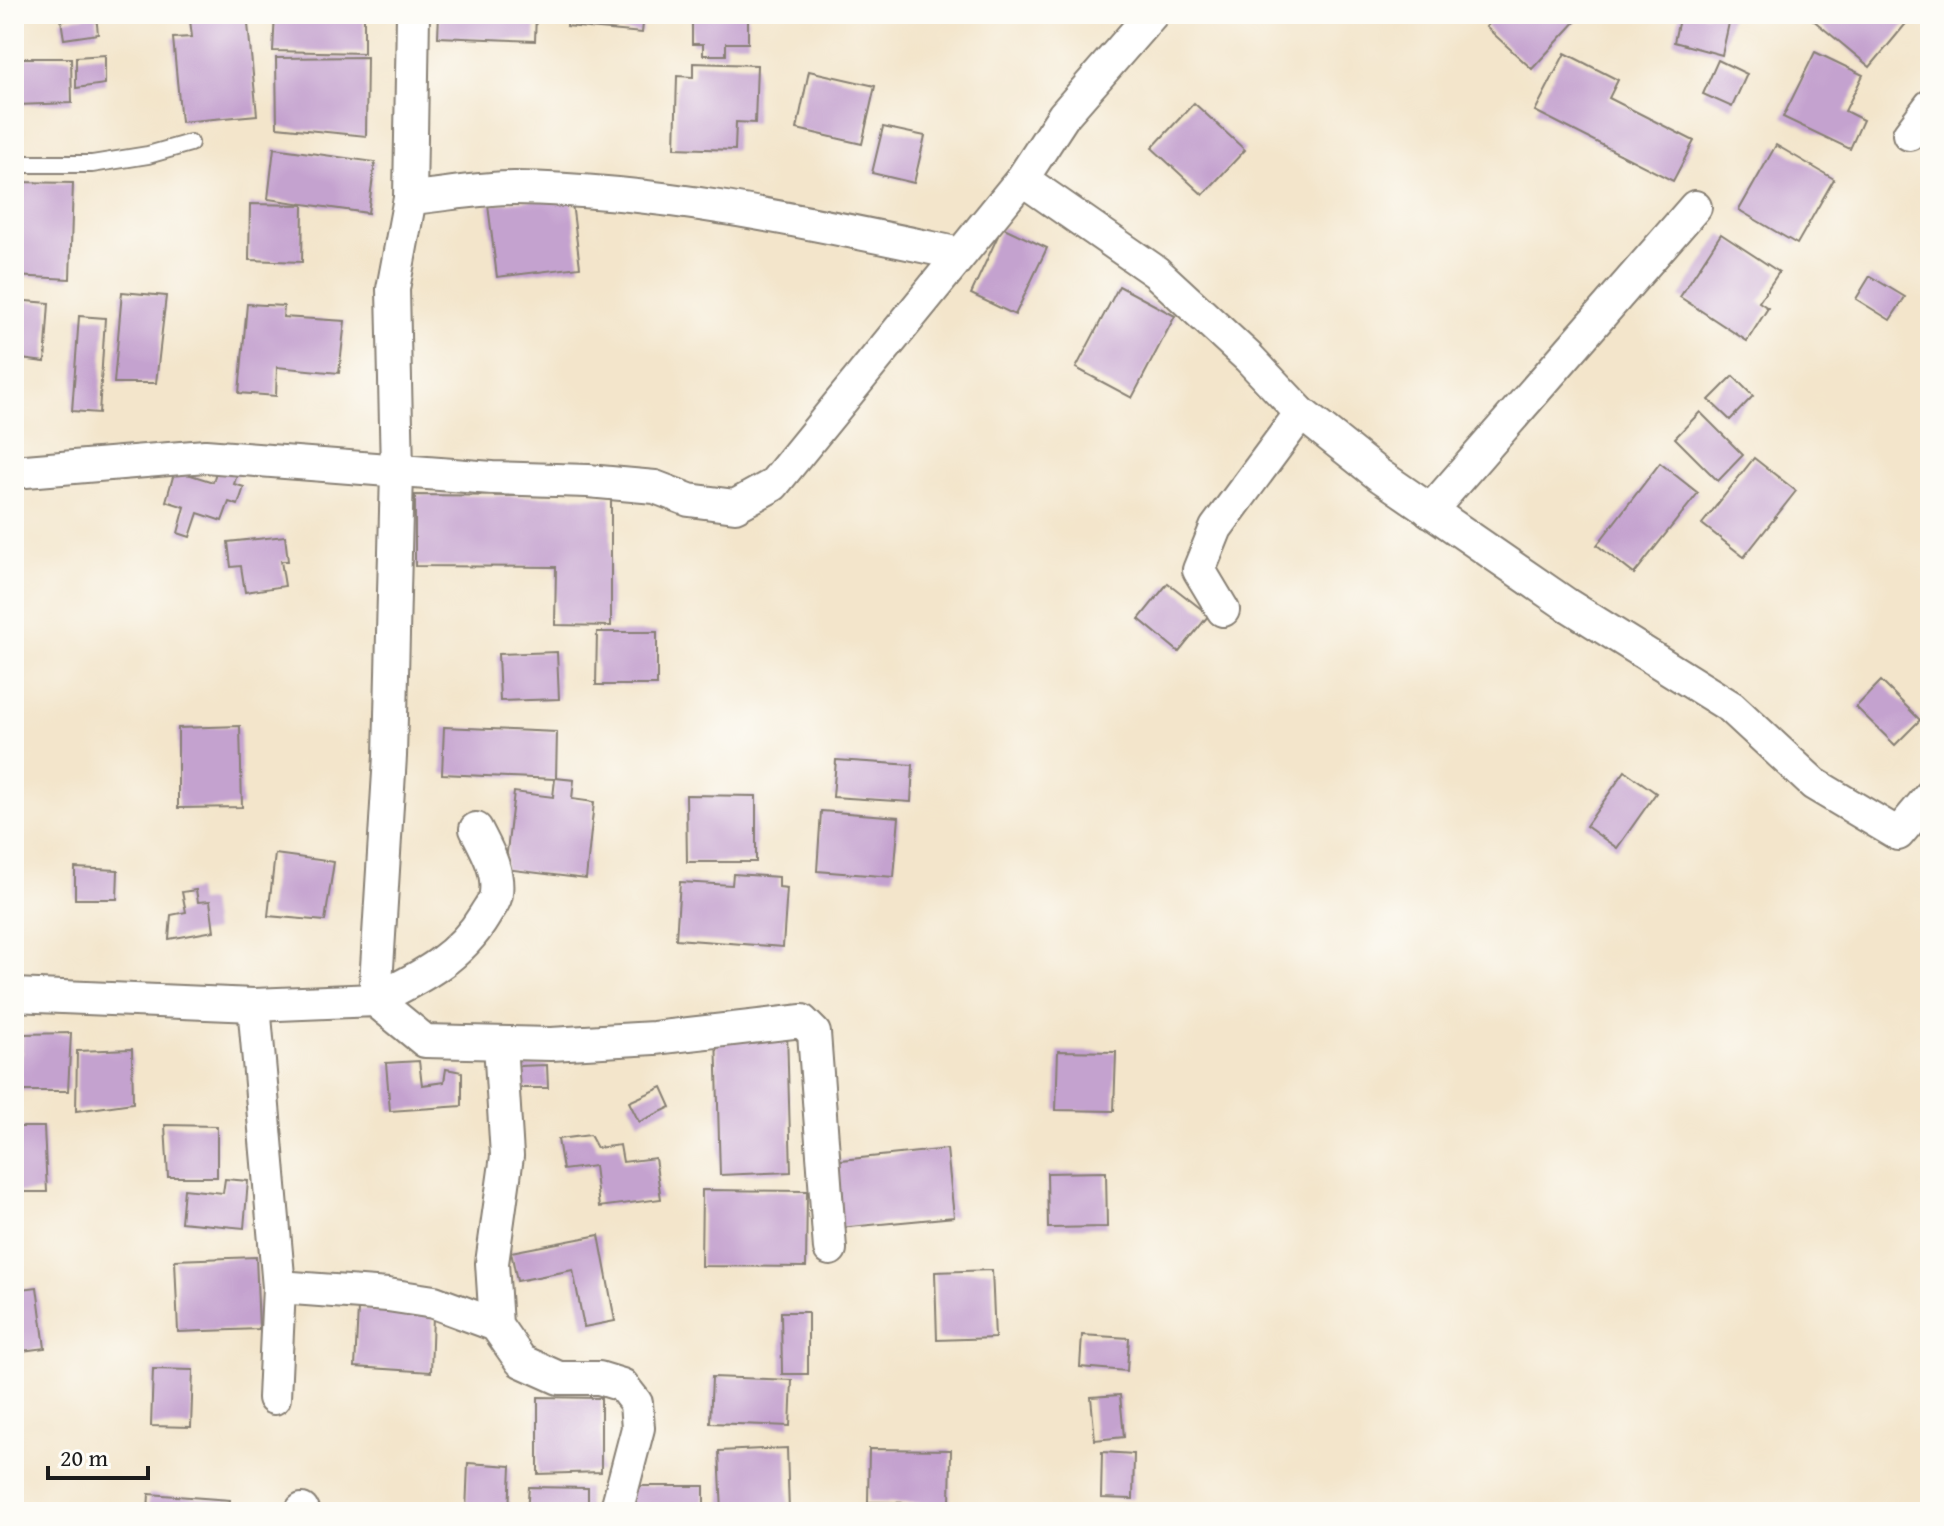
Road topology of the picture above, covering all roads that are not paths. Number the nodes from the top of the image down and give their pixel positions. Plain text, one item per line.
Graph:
1 (413, 14) edge
2 (1152, 14) edge
3 (1930, 106) edge
4 (1909, 134) dead end
5 (190, 143) dead end
6 (14, 164) edge
7 (1022, 179) junction
8 (410, 198) junction
9 (1695, 207) dead end
10 (960, 254) junction
11 (1301, 413) junction
12 (397, 471) junction
13 (14, 472) edge
14 (1430, 511) junction
15 (1223, 610) dead end
16 (1930, 796) edge
17 (476, 829) dead end
18 (14, 995) edge
19 (375, 1000) junction
20 (254, 1005) junction
21 (500, 1044) junction
22 (830, 1249) dead end
23 (279, 1287) junction
24 (496, 1325) junction
25 (274, 1398) dead end
26 (616, 1512) edge

1 - 8 street
2 - 7 street
3 - 4 street
5 - 6 lane
7 - 10 street
7 - 11 street
8 - 10 street
8 - 12 street
9 - 14 street
10 - 12 street
11 - 14 street
11 - 15 street
12 - 13 street
12 - 19 street
14 - 16 street
17 - 19 street
18 - 20 street
19 - 20 street
19 - 21 street
20 - 23 street
21 - 22 street
21 - 24 street
23 - 24 street
23 - 25 street
24 - 26 street

